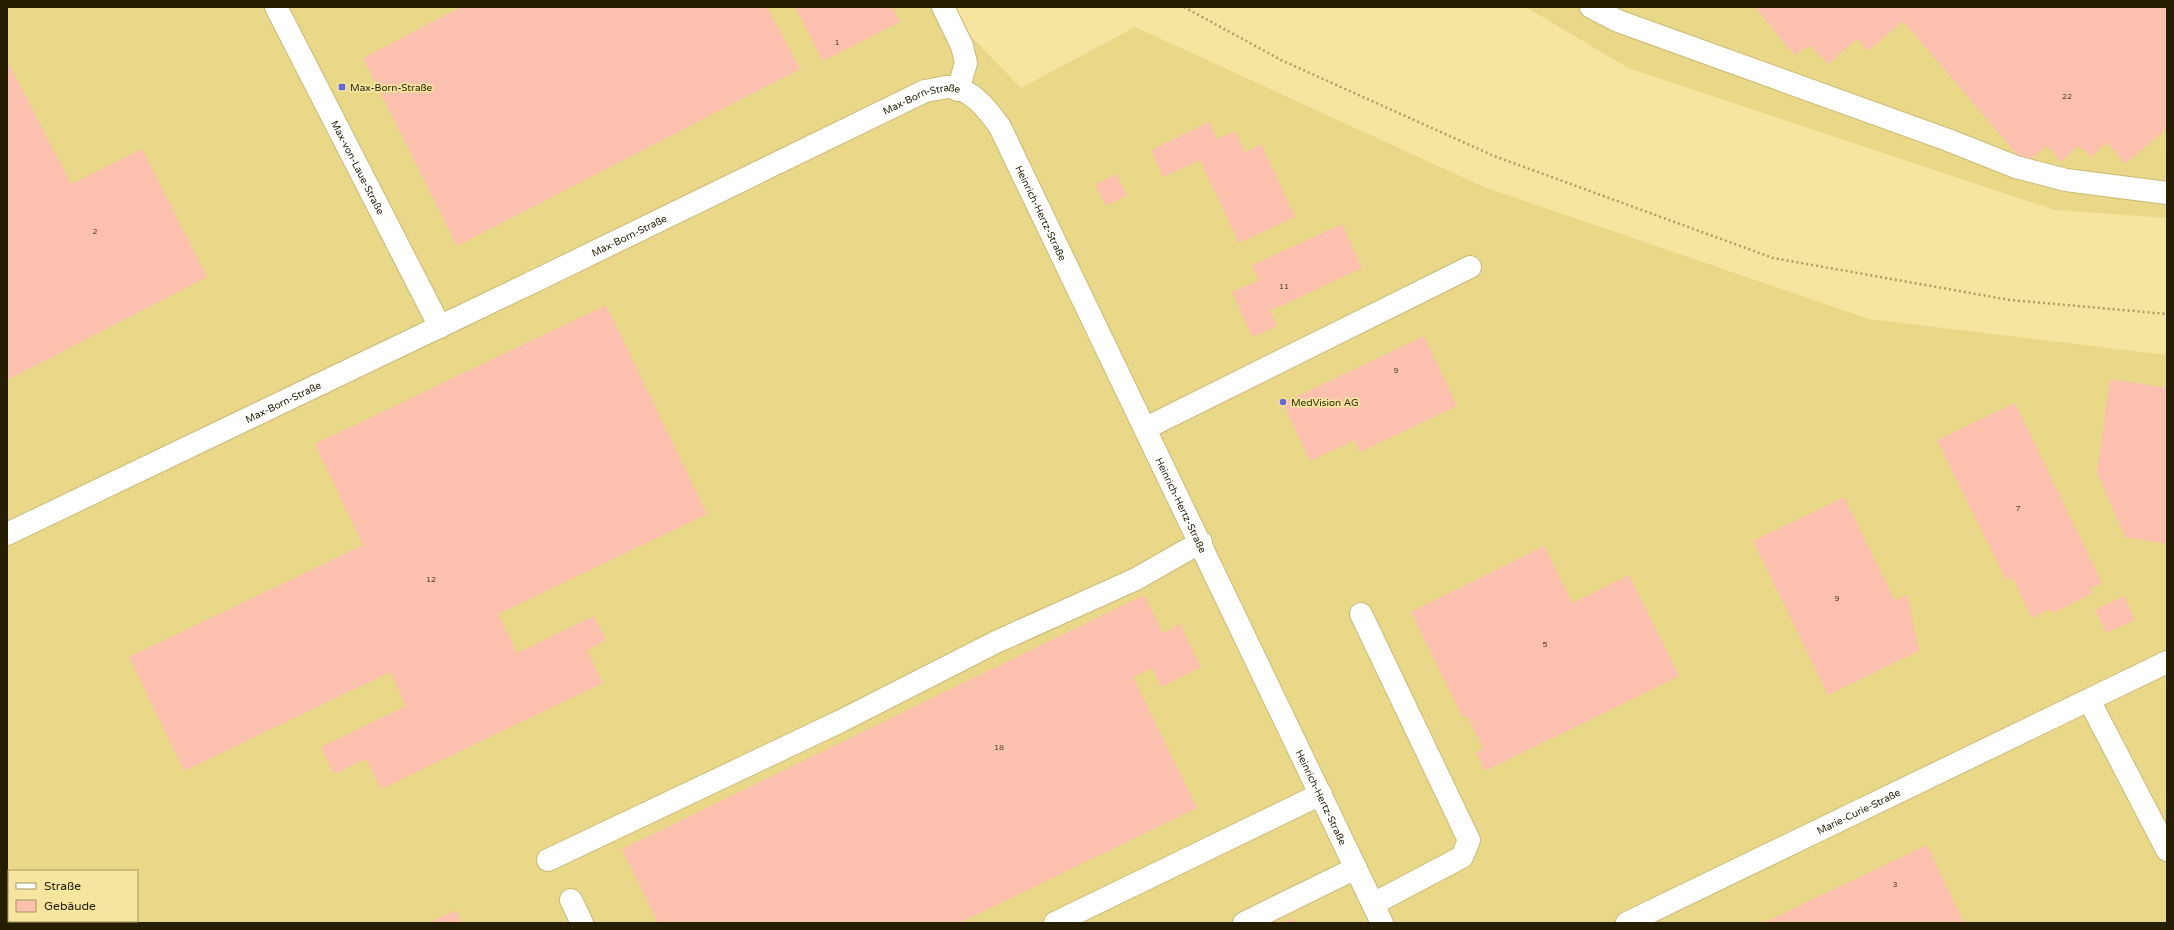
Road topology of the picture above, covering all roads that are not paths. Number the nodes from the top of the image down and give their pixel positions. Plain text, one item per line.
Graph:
1 (276, 7) edge
2 (943, 7) edge
3 (1591, 7) edge
4 (965, 92) junction
5 (2167, 192) edge
6 (1470, 267) dead end
7 (440, 326) junction
8 (1146, 428) junction
9 (7, 534) edge
10 (1201, 542) junction
11 (1361, 614) dead end
12 (2167, 662) edge
13 (2090, 700) junction
14 (1321, 794) junction
15 (2167, 850) edge
16 (548, 860) dead end
17 (1356, 868) junction
18 (571, 900) dead end
19 (1378, 913) edge
20 (582, 923) edge
21 (1055, 923) edge
22 (1244, 923) edge
23 (1627, 923) edge

1 - 7 street, Max-von-Laue-Straße
2 - 4 street
3 - 5 street
4 - 7 street, Max-Born-Straße
4 - 8 street, Heinrich-Hertz-Straße
6 - 8 street
7 - 9 street, Max-Born-Straße
8 - 10 street, Heinrich-Hertz-Straße
10 - 14 street, Heinrich-Hertz-Straße
10 - 16 street
11 - 19 street
12 - 13 street, Marie-Curie-Straße
13 - 15 street
13 - 23 street, Marie-Curie-Straße
14 - 17 street, Heinrich-Hertz-Straße
14 - 21 street
17 - 19 street, Heinrich-Hertz-Straße
17 - 22 street
18 - 20 street

